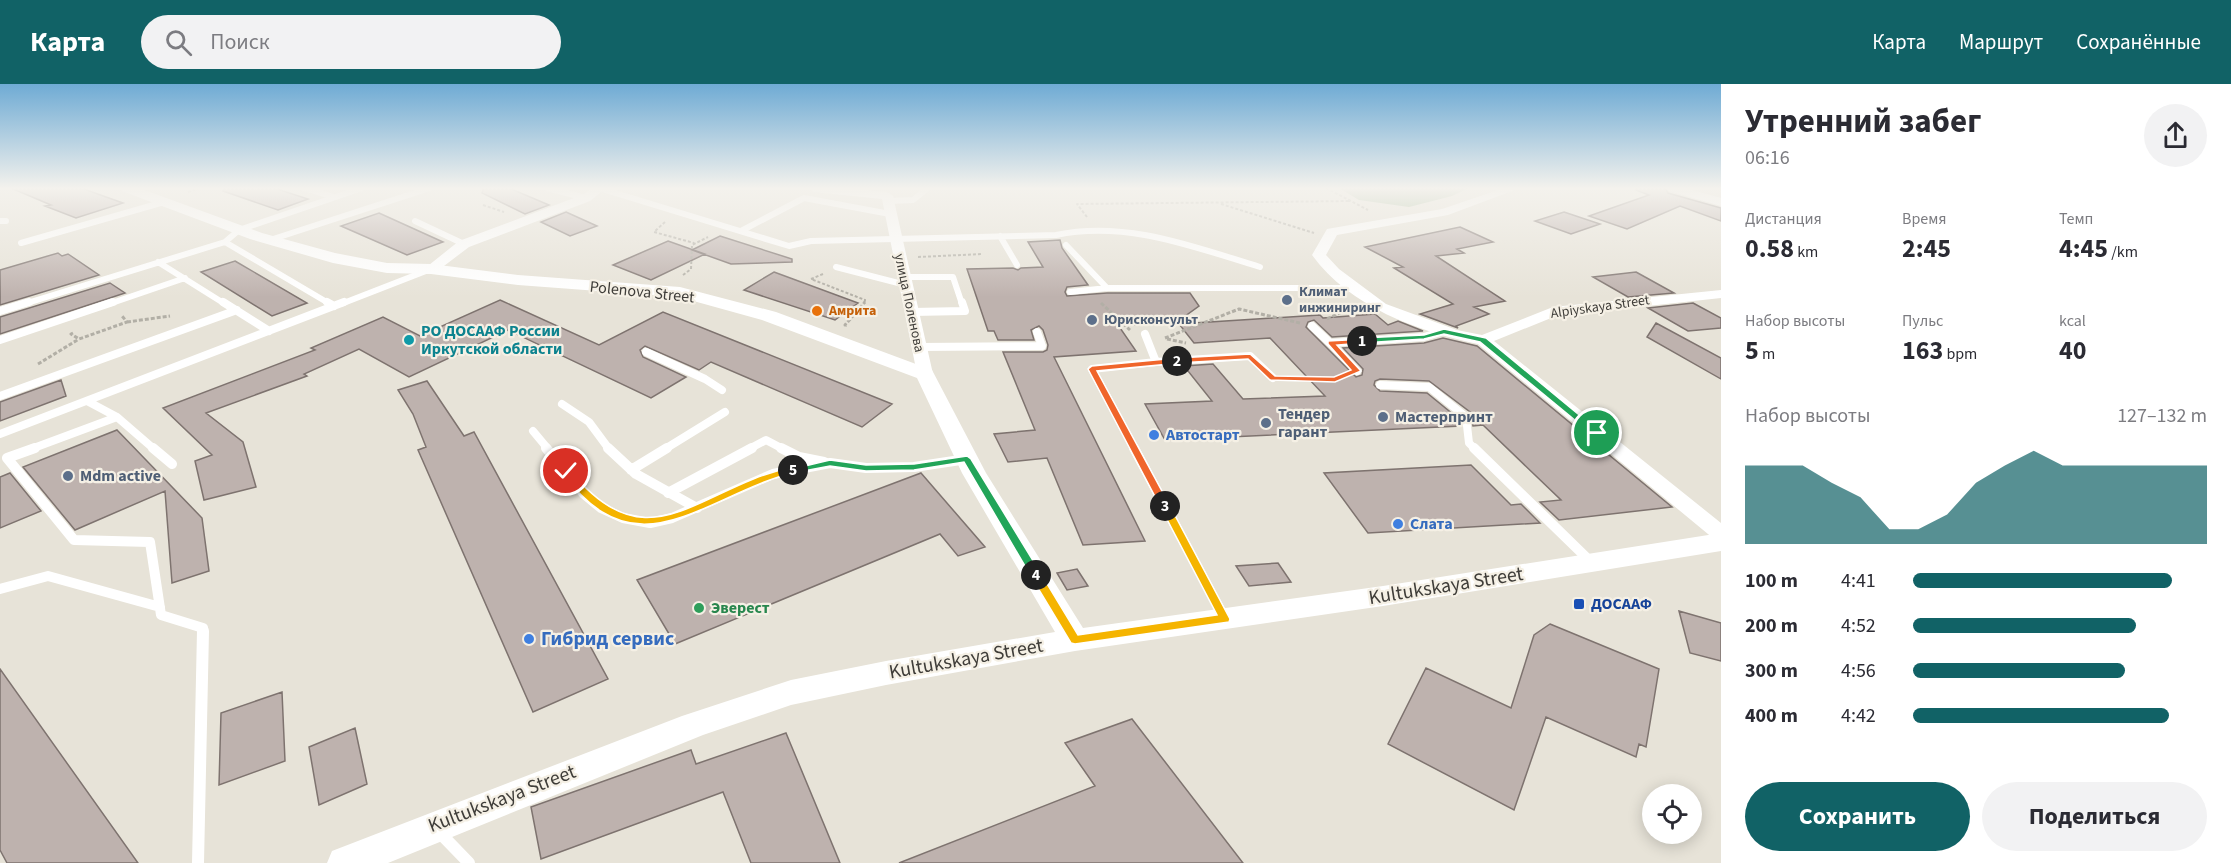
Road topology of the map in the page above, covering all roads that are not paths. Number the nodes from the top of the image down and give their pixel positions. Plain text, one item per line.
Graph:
1 (86, 224) edge
2 (209, 224) edge
3 (262, 224) edge
4 (318, 224) edge
5 (423, 224) edge
6 (516, 224) edge
7 (718, 224) edge
8 (754, 224) edge
9 (893, 224) edge
10 (1378, 224) edge
11 (741, 231) junction
12 (232, 236) junction
13 (1000, 236) junction
14 (896, 239) junction
15 (270, 240) junction
16 (21, 243) dead end
17 (464, 244) junction
18 (1066, 245) dead end
19 (158, 262) junction
20 (1017, 265) dead end
21 (836, 267) road end
22 (1260, 267) dead end
23 (431, 269) junction
24 (186, 278) junction
25 (905, 281) junction
26 (1107, 288) junction
27 (1070, 292) dead end
28 (1362, 293) junction
29 (1721, 294) edge
30 (334, 306) junction
31 (237, 310) junction
32 (0, 311) edge
33 (912, 312) junction
34 (1312, 326) road end
35 (269, 331) junction
36 (1444, 331) junction
37 (1037, 332) dead end
38 (1145, 334) dead end
39 (0, 340) edge
40 (1483, 340) junction
41 (1330, 343) junction
42 (918, 347) junction
43 (646, 352) dead end
44 (1156, 362) junction
45 (1357, 371) road end
46 (925, 374) junction
47 (1273, 378) road end
48 (1380, 385) dead end
49 (722, 390) dead end
50 (0, 396) edge
51 (87, 400) junction
52 (562, 404) dead end
53 (725, 412) dead end
54 (117, 417) junction
55 (533, 431) dead end
56 (0, 434) edge
57 (967, 459) junction
58 (830, 463) junction
59 (172, 464) dead end
60 (631, 470) junction
61 (668, 493) junction
62 (697, 508) junction
63 (1721, 534) edge
64 (1721, 542) edge
65 (1592, 563) junction
66 (0, 589) edge
67 (160, 607) junction
68 (1225, 619) junction
69 (1075, 640) junction
70 (434, 826) junction
71 (198, 863) edge
72 (345, 863) edge
73 (469, 863) edge

1 - 16 lane
2 - 12 street, Polenova Street
3 - 12 lane
4 - 15 lane
5 - 17 lane
6 - 17 street
7 - 11 lane
8 - 11 lane
9 - 14 street, улица Поленова
10 - 28 street
11 - 14 lane
12 - 15 street, Polenova Street
12 - 19 lane
12 - 30 lane
13 - 14 lane
13 - 20 lane
13 - 22 lane
14 - 25 street, улица Поленова
15 - 23 street, Polenova Street
17 - 23 street
18 - 26 lane
19 - 24 lane
19 - 32 lane
21 - 25 lane
23 - 30 lane
23 - 46 street, Polenova Street
24 - 31 lane
24 - 39 lane
25 - 33 street, улица Поленова
25 - 33 lane
26 - 27 lane
26 - 28 lane
28 - 36 street
29 - 40 street, Alpiyskaya Street
30 - 35 lane
31 - 35 lane
31 - 50 lane
33 - 42 street, улица Поленова
34 - 41 lane
35 - 51 lane
36 - 40 street
36 - 41 lane
37 - 42 lane
38 - 44 lane
40 - 63 street
41 - 45 lane
42 - 46 street, улица Поленова
43 - 49 lane
44 - 47 lane
44 - 68 lane
46 - 57 street
48 - 65 lane
51 - 54 lane
51 - 56 lane
52 - 60 lane
53 - 60 lane
54 - 59 lane
54 - 67 lane
55 - 62 lane
57 - 58 lane
57 - 69 street
58 - 61 lane
58 - 62 lane
60 - 61 lane
61 - 62 lane
64 - 65 street, Kultukskaya Street
65 - 68 street, Kultukskaya Street
66 - 67 lane
67 - 71 lane
68 - 69 street, Kultukskaya Street
69 - 70 street, Kultukskaya Street
70 - 72 street, Kultukskaya Street
70 - 73 lane

